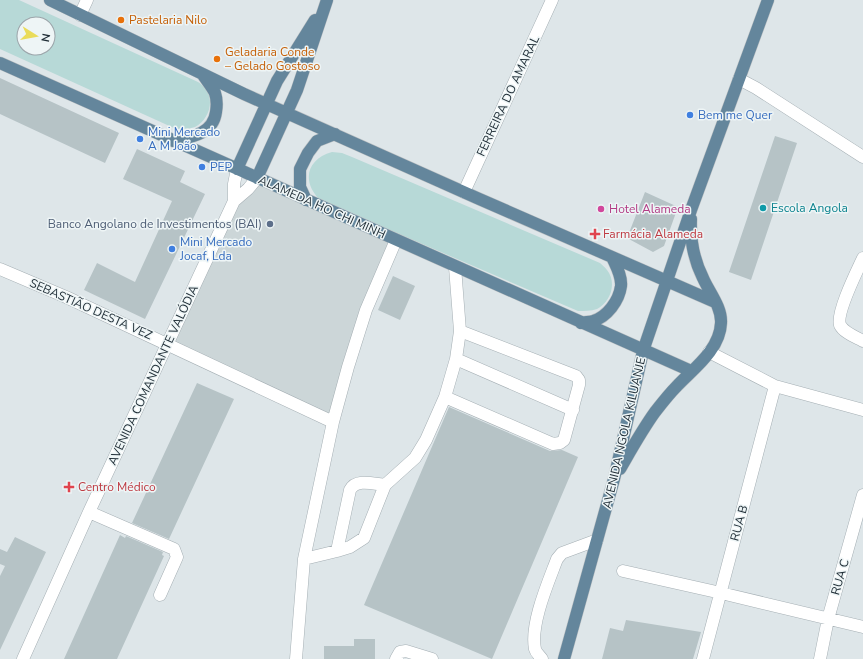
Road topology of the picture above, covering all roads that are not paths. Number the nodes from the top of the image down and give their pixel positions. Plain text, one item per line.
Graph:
1 (50, 0) edge
2 (87, 0) edge
3 (552, 0) edge
4 (768, 0) edge
5 (326, 2) edge
6 (80, 15) junction
7 (0, 63) edge
8 (202, 75) junction
9 (739, 79) junction
10 (266, 104) junction
11 (287, 113) junction
12 (335, 134) junction
13 (174, 141) junction
14 (863, 157) edge
15 (237, 169) junction
16 (257, 178) junction
17 (464, 192) junction
18 (306, 200) junction
19 (234, 201) junction
20 (691, 210) junction
21 (396, 240) junction
22 (612, 257) junction
23 (863, 258) edge
24 (456, 267) junction
25 (0, 269) edge
26 (667, 280) junction
27 (715, 302) junction
28 (581, 323) junction
29 (460, 331) junction
30 (863, 341) edge
31 (168, 344) junction
32 (643, 351) junction
33 (709, 352) junction
34 (456, 359) junction
35 (691, 371) junction
36 (775, 386) junction
37 (445, 397) junction
38 (573, 410) junction
39 (863, 410) edge
40 (333, 422) junction
41 (614, 479) junction
42 (385, 486) junction
43 (863, 495) edge
44 (89, 512) junction
45 (597, 540) junction
46 (337, 551) junction
47 (304, 559) junction
48 (623, 572) dead end
49 (721, 593) junction
50 (160, 595) dead end
51 (828, 619) junction
52 (863, 627) edge
53 (23, 659) edge
54 (296, 659) edge
55 (396, 659) edge
56 (432, 659) edge
57 (542, 659) edge
58 (564, 659) edge
59 (703, 659) edge
60 (820, 659) edge

1 - 6 main road
2 - 6 street
3 - 17 street, FERREIRA DO AMARAL
4 - 9 main road, AVENIDA NGOLA KILUANJE
5 - 10 main road, AVENIDA COMANDANTE VALÓDIA
5 - 11 main road, AVENIDA COMANDANTE VALÓDIA
6 - 8 main road
7 - 13 main road, ALAMEDA HO CHI MINH
8 - 10 main road
8 - 13 main road
9 - 14 street
9 - 20 main road, AVENIDA NGOLA KILUANJE
10 - 11 main road
10 - 15 main road, AVENIDA COMANDANTE VALÓDIA
11 - 12 main road
11 - 16 main road, AVENIDA COMANDANTE VALÓDIA
12 - 17 main road
12 - 18 main road
13 - 15 main road, ALAMEDA HO CHI MINH
15 - 16 main road, ALAMEDA HO CHI MINH
15 - 19 street, AVENIDA COMANDANTE VALÓDIA
16 - 18 main road, ALAMEDA HO CHI MINH
16 - 19 street, AVENIDA COMANDANTE VALÓDIA
17 - 22 main road
18 - 21 main road, ALAMEDA HO CHI MINH
19 - 31 street, AVENIDA COMANDANTE VALÓDIA
20 - 26 main road, AVENIDA NGOLA KILUANJE
20 - 27 main road
21 - 24 main road, ALAMEDA HO CHI MINH
21 - 40 street
22 - 26 main road
22 - 28 main road
23 - 30 street
24 - 28 main road, ALAMEDA HO CHI MINH
24 - 29 street
25 - 31 street, SEBASTIÃO DESTA VEZ
26 - 27 main road
26 - 32 main road, AVENIDA NGOLA KILUANJE
27 - 33 main road
28 - 32 main road, ALAMEDA HO CHI MINH
29 - 34 street
29 - 38 street
31 - 40 street, SEBASTIÃO DESTA VEZ
31 - 44 street, AVENIDA COMANDANTE VALÓDIA
32 - 35 main road, ALAMEDA HO CHI MINH
32 - 41 main road, AVENIDA NGOLA KILUANJE
33 - 35 main road
33 - 36 street
34 - 37 street
34 - 38 street
35 - 41 main road
36 - 39 street
36 - 49 street, RUA B
37 - 38 street
37 - 42 street
40 - 47 street
41 - 45 main road, AVENIDA NGOLA KILUANJE
42 - 46 street
42 - 46 street
43 - 51 street, RUA C
44 - 50 street
44 - 53 street, AVENIDA COMANDANTE VALÓDIA
45 - 57 street
45 - 58 main road, AVENIDA NGOLA KILUANJE
46 - 47 street
47 - 54 street
48 - 49 street
49 - 51 street
49 - 59 street, RUA B
51 - 52 street
51 - 60 street, RUA C
55 - 56 street

